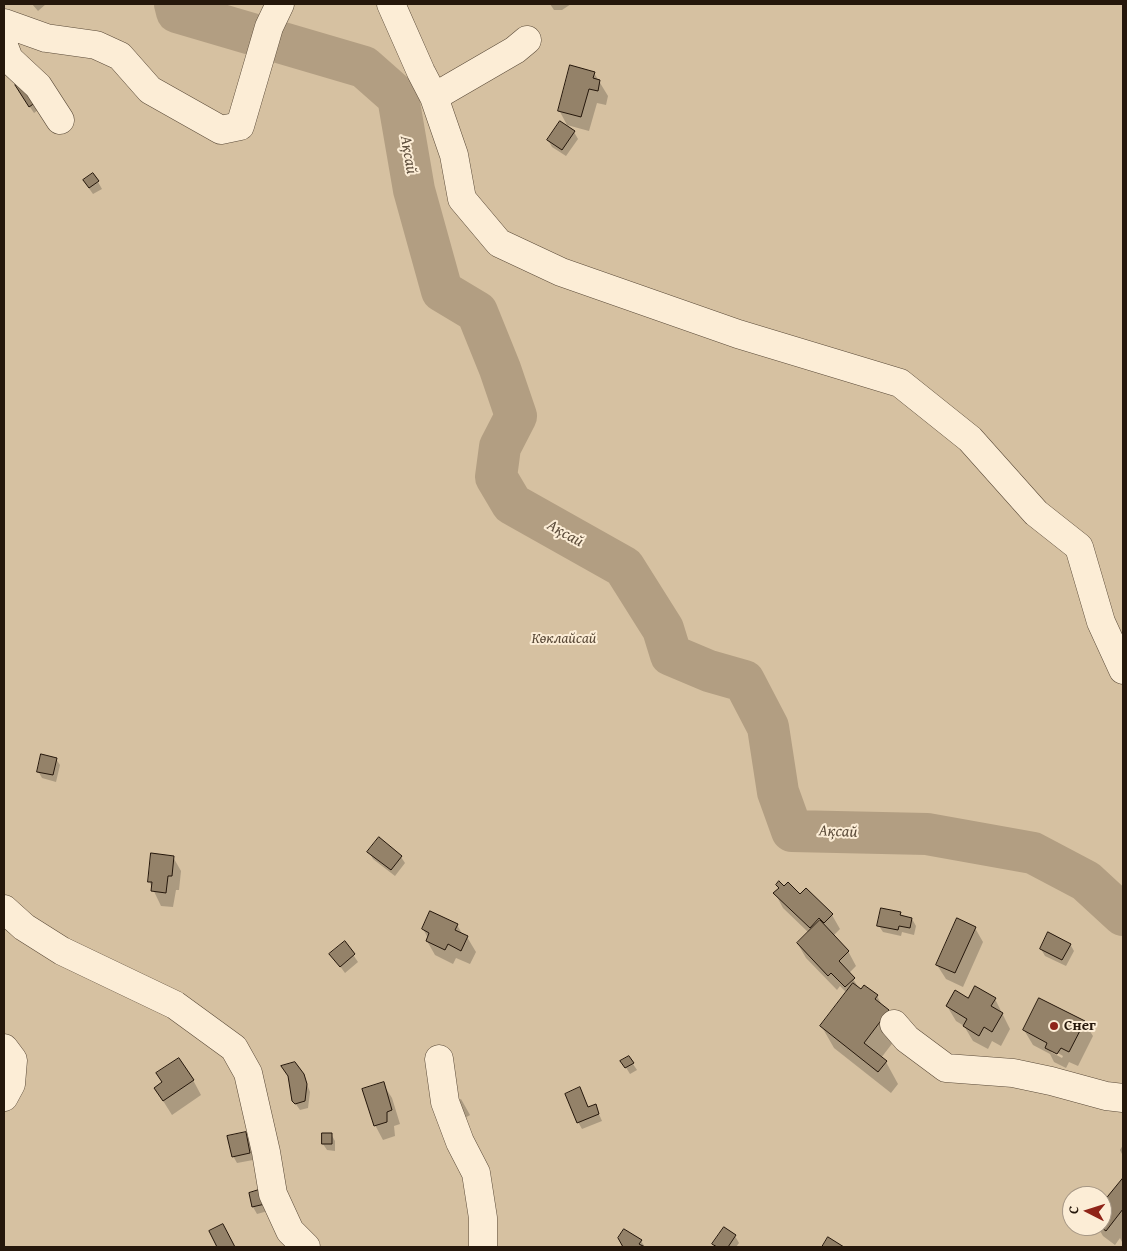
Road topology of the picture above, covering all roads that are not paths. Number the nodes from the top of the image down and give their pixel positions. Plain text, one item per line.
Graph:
1 (391, 4) edge
2 (4, 23) edge
3 (270, 27) edge
4 (528, 40) dead end
5 (4, 46) edge
6 (434, 98) junction
7 (60, 120) dead end
8 (1123, 670) edge
9 (4, 909) edge
10 (894, 1024) dead end
11 (4, 1048) edge
12 (440, 1060) dead end
13 (4, 1097) edge
14 (1123, 1098) edge
15 (306, 1247) edge
16 (483, 1247) edge

1 - 6 street
2 - 3 street
4 - 6 street
5 - 7 street
6 - 8 street
9 - 15 street
10 - 14 street
11 - 13 street
12 - 16 street

